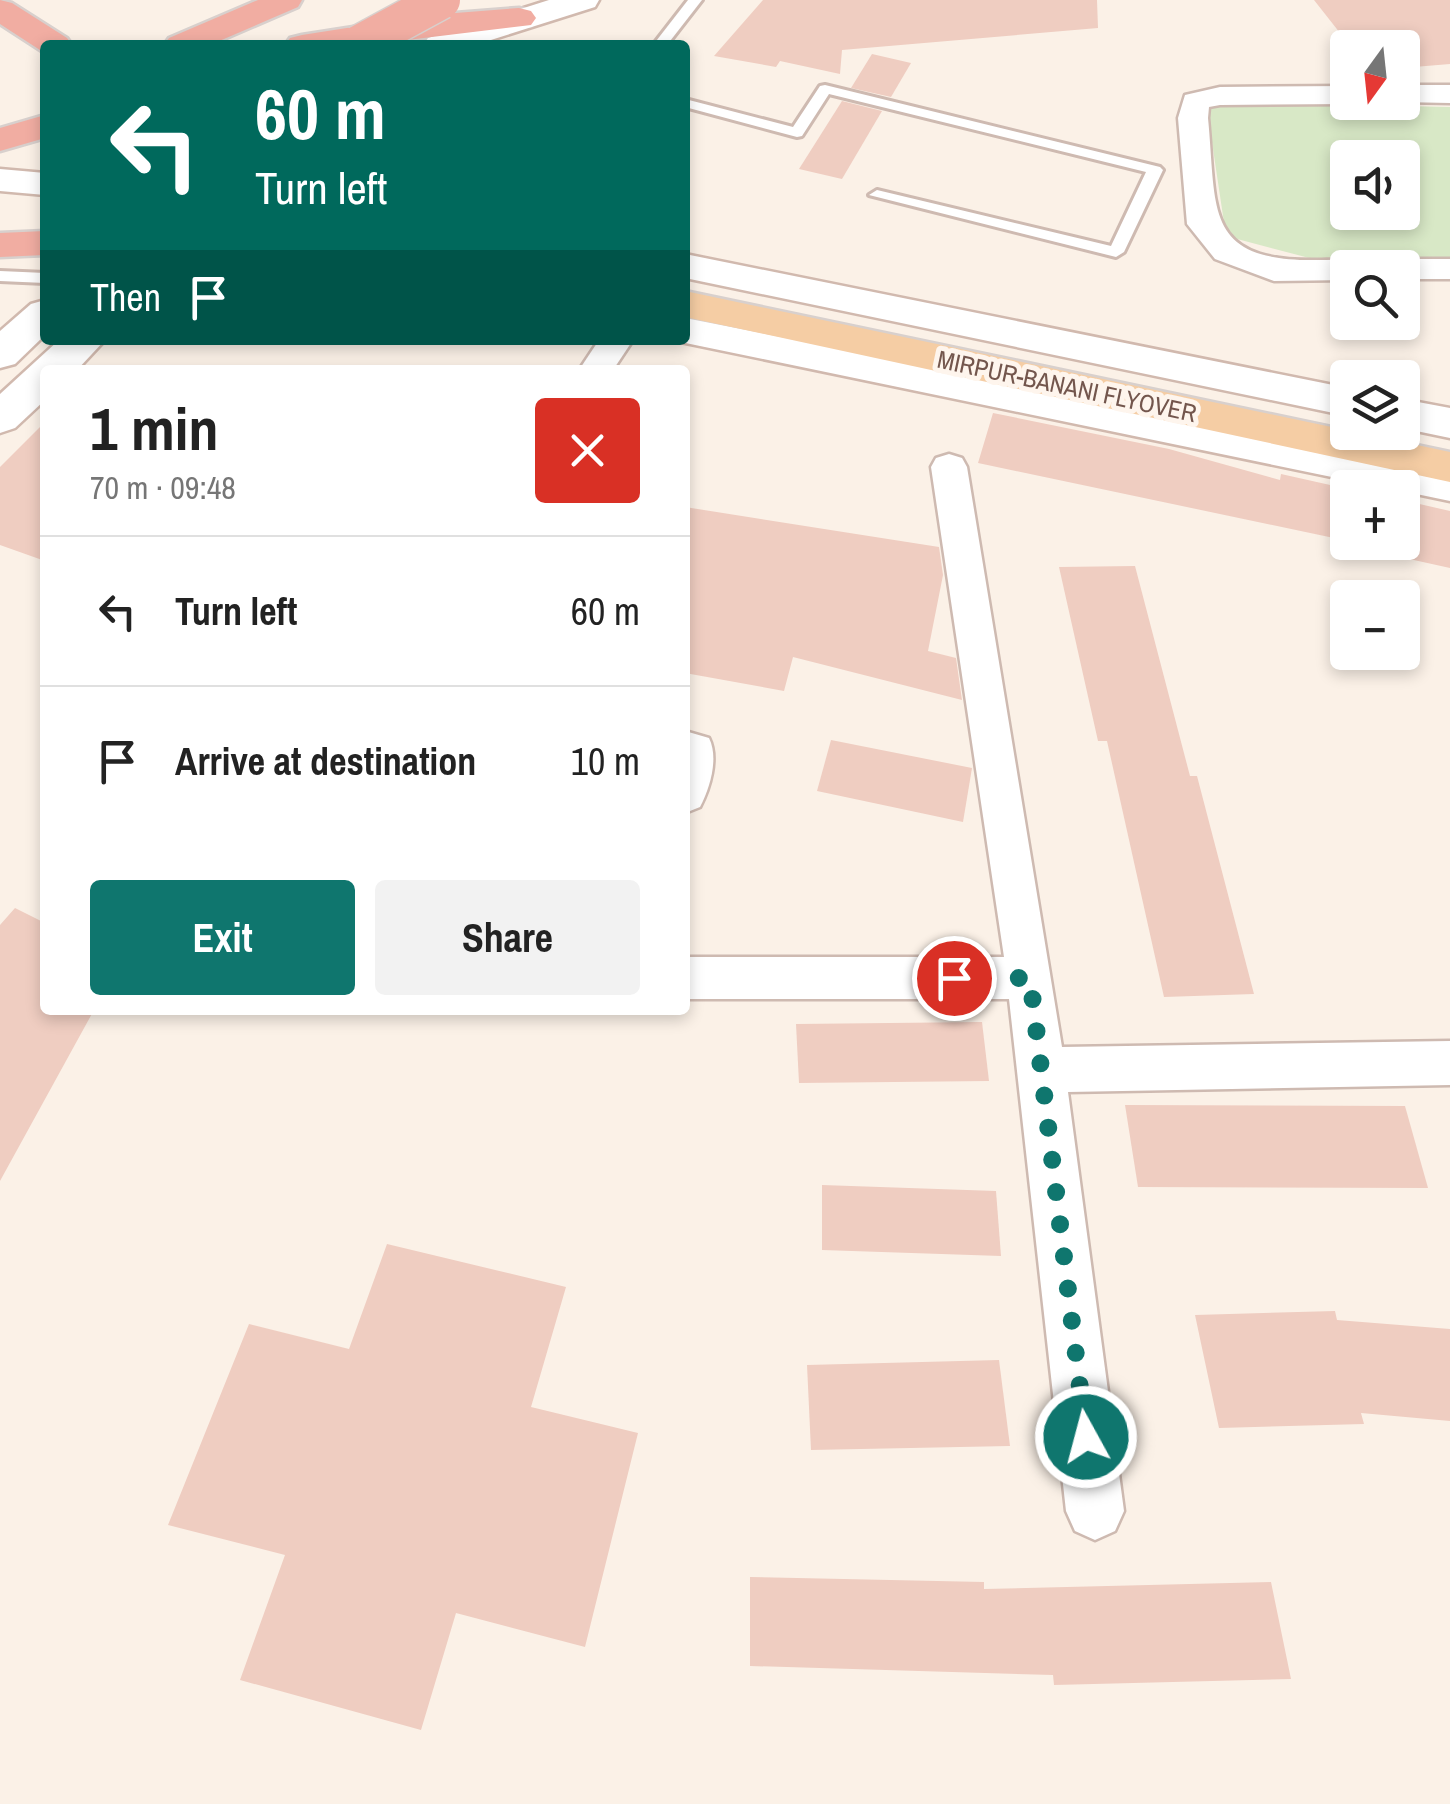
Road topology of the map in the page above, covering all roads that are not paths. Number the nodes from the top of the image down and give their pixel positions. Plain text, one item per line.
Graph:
1 (286, 0) edge
2 (385, 0) edge
3 (441, 0) edge
4 (583, 0) edge
5 (695, 0) edge
6 (0, 10) edge
7 (519, 18) junction
8 (47, 40) edge
9 (193, 40) edge
10 (301, 40) edge
11 (334, 40) edge
12 (367, 40) edge
13 (457, 40) edge
14 (664, 40) edge
15 (0, 45) edge
16 (40, 71) edge
17 (1420, 94) edge
18 (1450, 94) edge
19 (1330, 95) edge
20 (690, 104) edge
21 (40, 128) edge
22 (0, 140) edge
23 (0, 180) edge
24 (40, 184) edge
25 (877, 196) dead end
26 (40, 243) edge
27 (0, 245) edge
28 (690, 267) edge
29 (1450, 268) edge
30 (1420, 269) edge
31 (1330, 270) edge
32 (0, 276) edge
33 (40, 278) edge
34 (690, 284) edge
35 (690, 305) edge
36 (40, 318) edge
37 (690, 332) edge
38 (79, 345) edge
39 (0, 354) edge
40 (57, 365) edge
41 (40, 381) edge
42 (1330, 398) edge
43 (1330, 411) edge
44 (1420, 417) edge
45 (0, 418) edge
46 (1450, 423) edge
47 (1420, 430) edge
48 (1450, 436) edge
49 (949, 467) dead end
50 (1450, 467) edge
51 (1450, 485) edge
52 (690, 978) edge
53 (1030, 978) junction
54 (1450, 1063) edge
55 (1041, 1070) junction
56 (1095, 1511) dead end

1 - 9 highway
2 - 10 highway
3 - 12 highway, bridge
4 - 7 main road
5 - 14 lane
6 - 8 highway
7 - 11 highway
7 - 13 main road
15 - 16 highway
17 - 18 street
19 - 31 street
20 - 25 lane
21 - 22 highway
23 - 24 main road
26 - 27 highway
28 - 42 main road
29 - 30 street
32 - 33 lane
34 - 43 main road, MIRPUR-BANANI FLYOVER
35 - 50 main road, MIRPUR-BANANI FLYOVER
36 - 39 main road
37 - 51 main road
38 - 40 main road
41 - 45 main road
44 - 46 main road
47 - 48 main road
49 - 53 street
52 - 53 street
53 - 55 street
54 - 55 street
55 - 56 street

